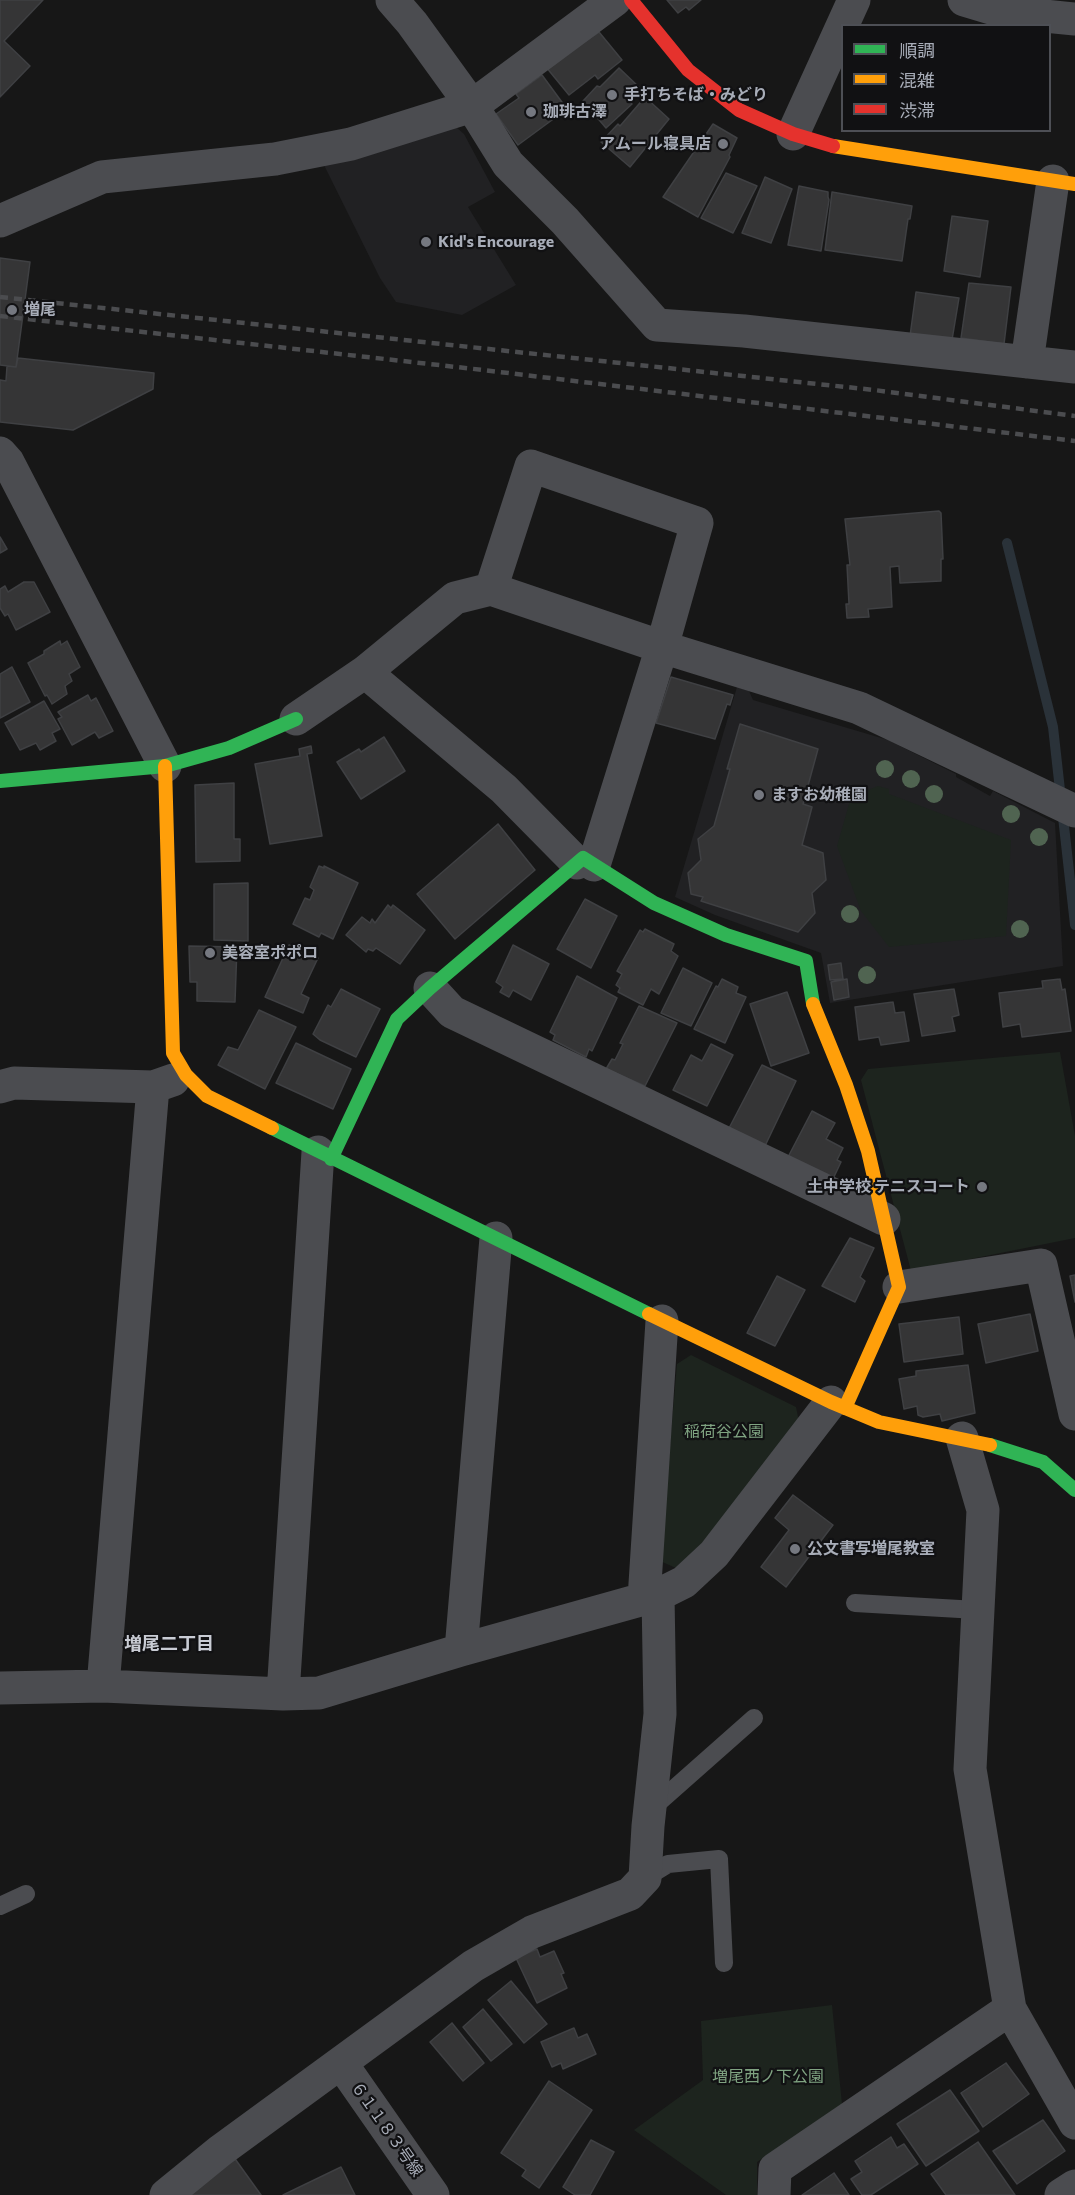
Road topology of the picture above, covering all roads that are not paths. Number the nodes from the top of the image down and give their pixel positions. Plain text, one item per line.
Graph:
1 (392, 0) edge
2 (615, 0) edge
3 (631, 0) edge
4 (854, 0) edge
5 (964, 0) edge
6 (1075, 19) edge
7 (843, 24) edge
8 (841, 29) edge
9 (472, 106) junction
10 (793, 134) junction
11 (1064, 183) edge
12 (0, 221) edge
13 (1027, 362) junction
14 (1075, 367) edge
15 (0, 453) edge
16 (491, 589) junction
17 (662, 647) junction
18 (365, 672) junction
19 (296, 719) joint
20 (165, 766) junction
21 (0, 781) edge
22 (1075, 811) edge
23 (585, 864) junction
24 (430, 988) junction
25 (186, 1075) junction
26 (0, 1087) edge
27 (153, 1087) junction
28 (325, 1156) junction
29 (884, 1219) junction
30 (496, 1238) junction
31 (899, 1287) junction
32 (662, 1321) junction
33 (838, 1405) junction
34 (1075, 1414) edge
35 (962, 1438) junction
36 (1075, 1490) edge
37 (651, 1597) junction
38 (855, 1603) dead end
39 (977, 1610) junction
40 (460, 1650) junction
41 (103, 1686) junction
42 (0, 1688) edge
43 (283, 1694) junction
44 (754, 1718) dead end
45 (651, 1810) junction
46 (645, 1878) junction
47 (26, 1894) dead end
48 (0, 1906) edge
49 (724, 1963) dead end
50 (1010, 2009) junction
51 (341, 2063) junction
52 (1075, 2123) edge
53 (1075, 2186) edge
54 (166, 2195) edge
55 (433, 2195) edge
56 (774, 2195) edge
57 (1061, 2195) edge

1 - 9 street
2 - 9 street
3 - 10 street
4 - 7 street
5 - 6 street
8 - 10 street
9 - 12 street
9 - 13 street
10 - 11 street
11 - 13 street
13 - 14 street
15 - 20 street
16 - 17 street
16 - 17 street
16 - 18 street
17 - 22 street
17 - 23 street
18 - 19 street
18 - 23 street
19 - 20 street
20 - 21 street
20 - 25 street
23 - 24 street
23 - 29 street
24 - 28 street
24 - 29 street
25 - 27 street
25 - 28 street
26 - 27 street
27 - 41 street
28 - 30 street
28 - 43 street
29 - 31 street
30 - 32 street
30 - 40 street
31 - 33 street
31 - 34 street
32 - 33 street
32 - 37 street
33 - 35 street
33 - 37 street
35 - 36 street
35 - 39 street
37 - 40 street
37 - 45 street
38 - 39 lane
39 - 50 street
40 - 43 street
41 - 42 street
41 - 43 street
44 - 45 lane
45 - 46 street
46 - 49 lane
46 - 51 street
47 - 48 lane
50 - 52 street
50 - 56 street
51 - 54 street
51 - 55 street, ６１１８３号線
53 - 57 street

